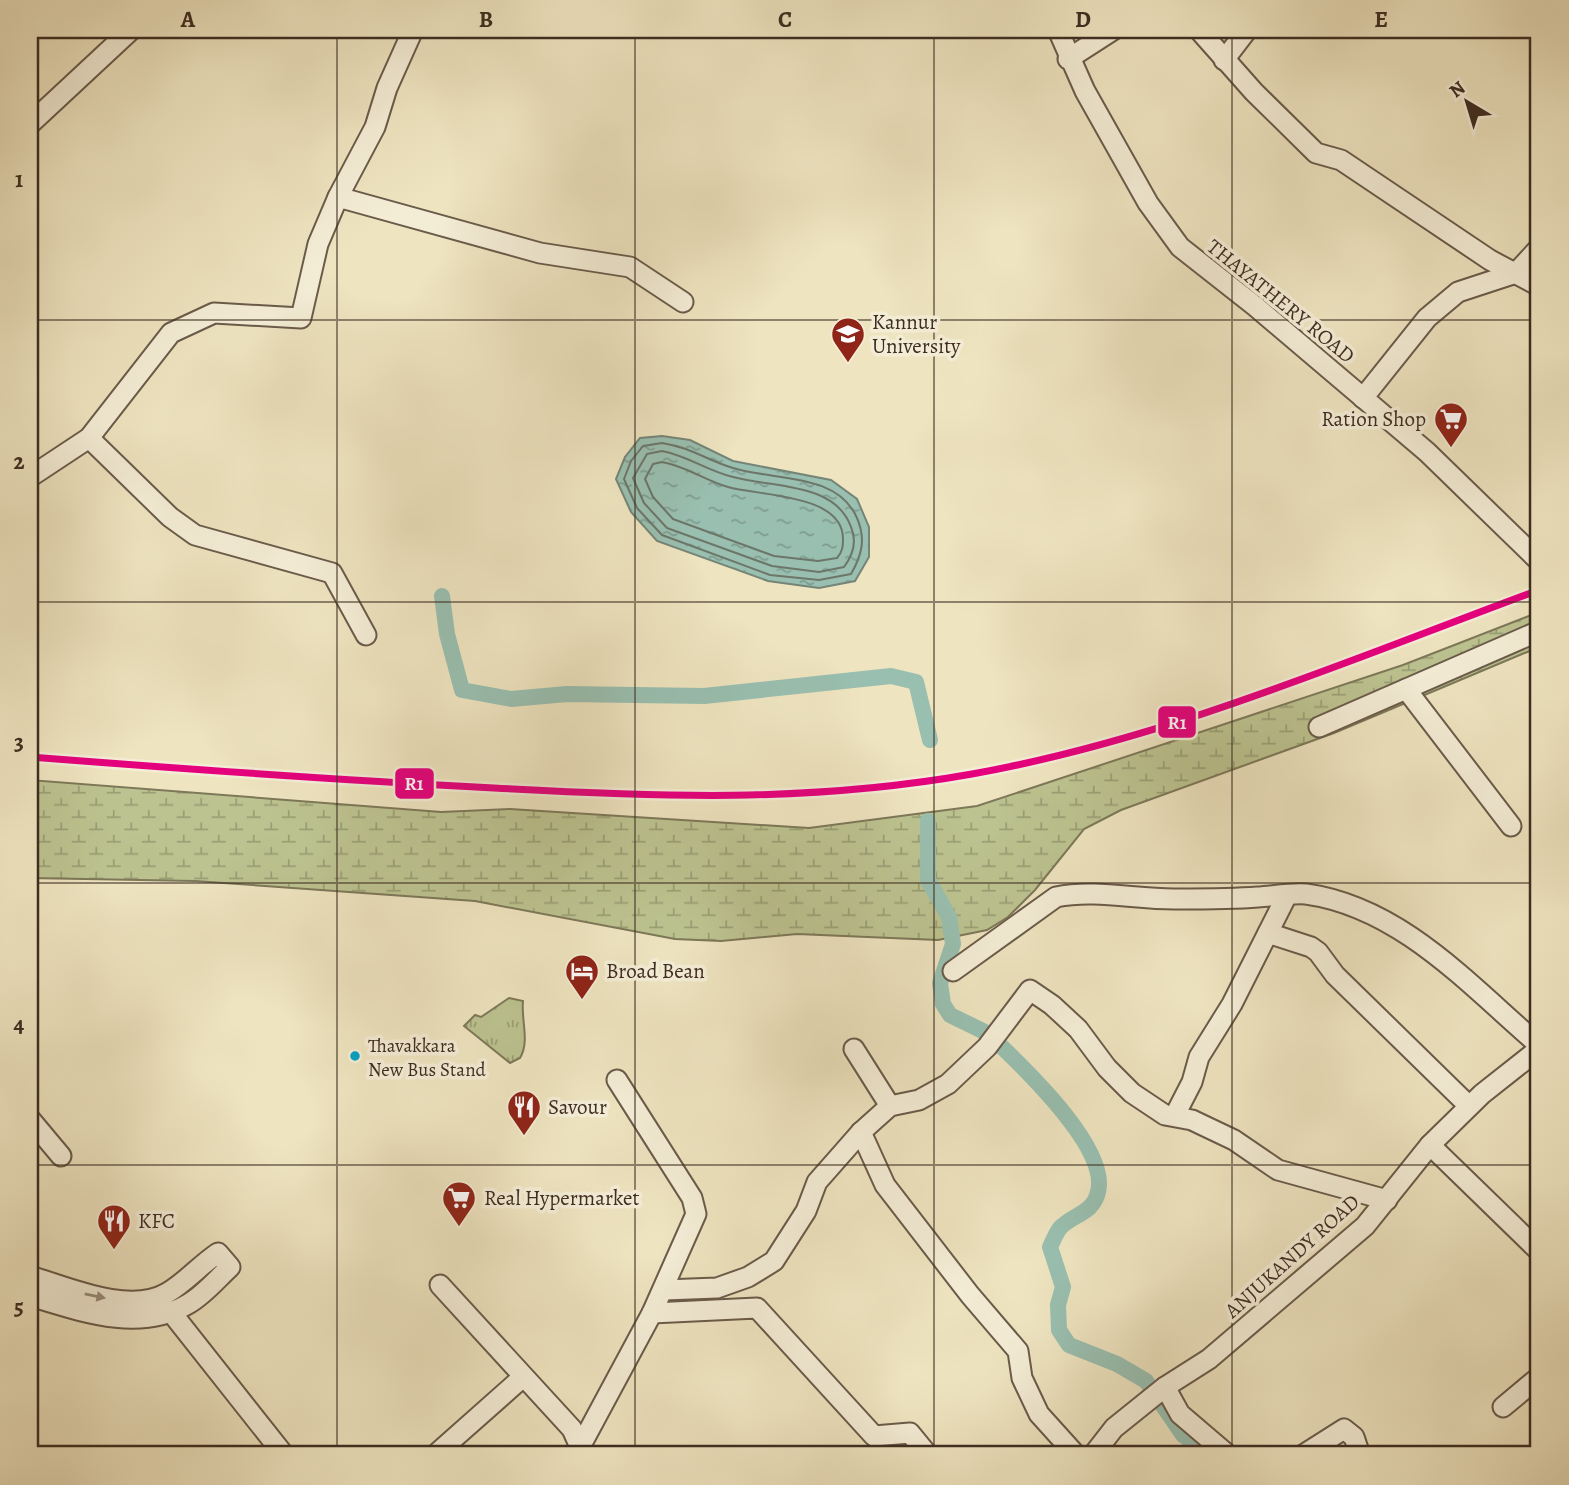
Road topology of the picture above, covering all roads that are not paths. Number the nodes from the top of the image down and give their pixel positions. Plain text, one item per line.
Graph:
1 (131, 30) edge
2 (414, 30) edge
3 (1058, 30) edge
4 (1113, 30) edge
5 (1199, 30) edge
6 (1247, 30) edge
7 (1068, 59) junction
8 (1224, 60) junction
9 (30, 124) edge
10 (338, 197) junction
11 (1539, 248) edge
12 (1517, 273) junction
13 (1539, 286) edge
14 (683, 302) dead end
15 (1363, 398) junction
16 (89, 439) junction
17 (30, 477) edge
18 (1538, 560) edge
19 (1539, 631) edge
20 (366, 635) dead end
21 (1406, 689) junction
22 (1319, 727) dead end
23 (1511, 826) dead end
24 (1287, 895) junction
25 (1268, 933) junction
26 (953, 971) dead end
27 (1539, 1047) edge
28 (854, 1049) dead end
29 (617, 1080) dead end
30 (890, 1106) junction
31 (1469, 1106) junction
32 (1175, 1115) junction
33 (30, 1119) edge
34 (861, 1132) junction
35 (1430, 1145) junction
36 (61, 1156) dead end
37 (1387, 1200) junction
38 (1539, 1251) edge
39 (30, 1276) edge
40 (440, 1285) dead end
41 (664, 1290) junction
42 (30, 1296) edge
43 (171, 1312) junction
44 (652, 1313) junction
45 (523, 1377) junction
46 (1539, 1377) edge
47 (1165, 1387) junction
48 (1503, 1406) dead end
49 (579, 1451) edge
50 (283, 1455) edge
51 (436, 1455) edge
52 (928, 1455) edge
53 (1076, 1455) edge
54 (1093, 1455) edge
55 (1228, 1455) edge
56 (1303, 1455) edge
57 (1360, 1455) edge

1 - 9 street
2 - 10 street
3 - 7 street, THAYATHERY ROAD
4 - 7 street
5 - 8 street
6 - 8 street
7 - 15 street, THAYATHERY ROAD
8 - 12 street
10 - 14 street
10 - 16 street
11 - 12 street
12 - 13 street
12 - 15 street
15 - 18 street, THAYATHERY ROAD
16 - 17 street
16 - 20 street
19 - 21 street
21 - 22 street
21 - 23 street
24 - 25 street
24 - 26 street
24 - 27 street
25 - 31 street
25 - 32 street
27 - 31 street, ANJUKANDY ROAD
28 - 30 street
29 - 41 street
30 - 32 street
30 - 34 street
31 - 35 street, ANJUKANDY ROAD
32 - 37 street
33 - 36 street
34 - 41 street
34 - 53 street
35 - 37 street, ANJUKANDY ROAD
35 - 38 street
37 - 47 street, ANJUKANDY ROAD
39 -> 43 street
40 - 45 street
41 - 44 street
42 - 43 street
43 - 50 street
44 - 49 street
44 - 52 street
45 - 49 street
45 - 51 street
46 - 48 street
47 - 54 street, ANJUKANDY ROAD
47 - 55 street
56 - 57 street

